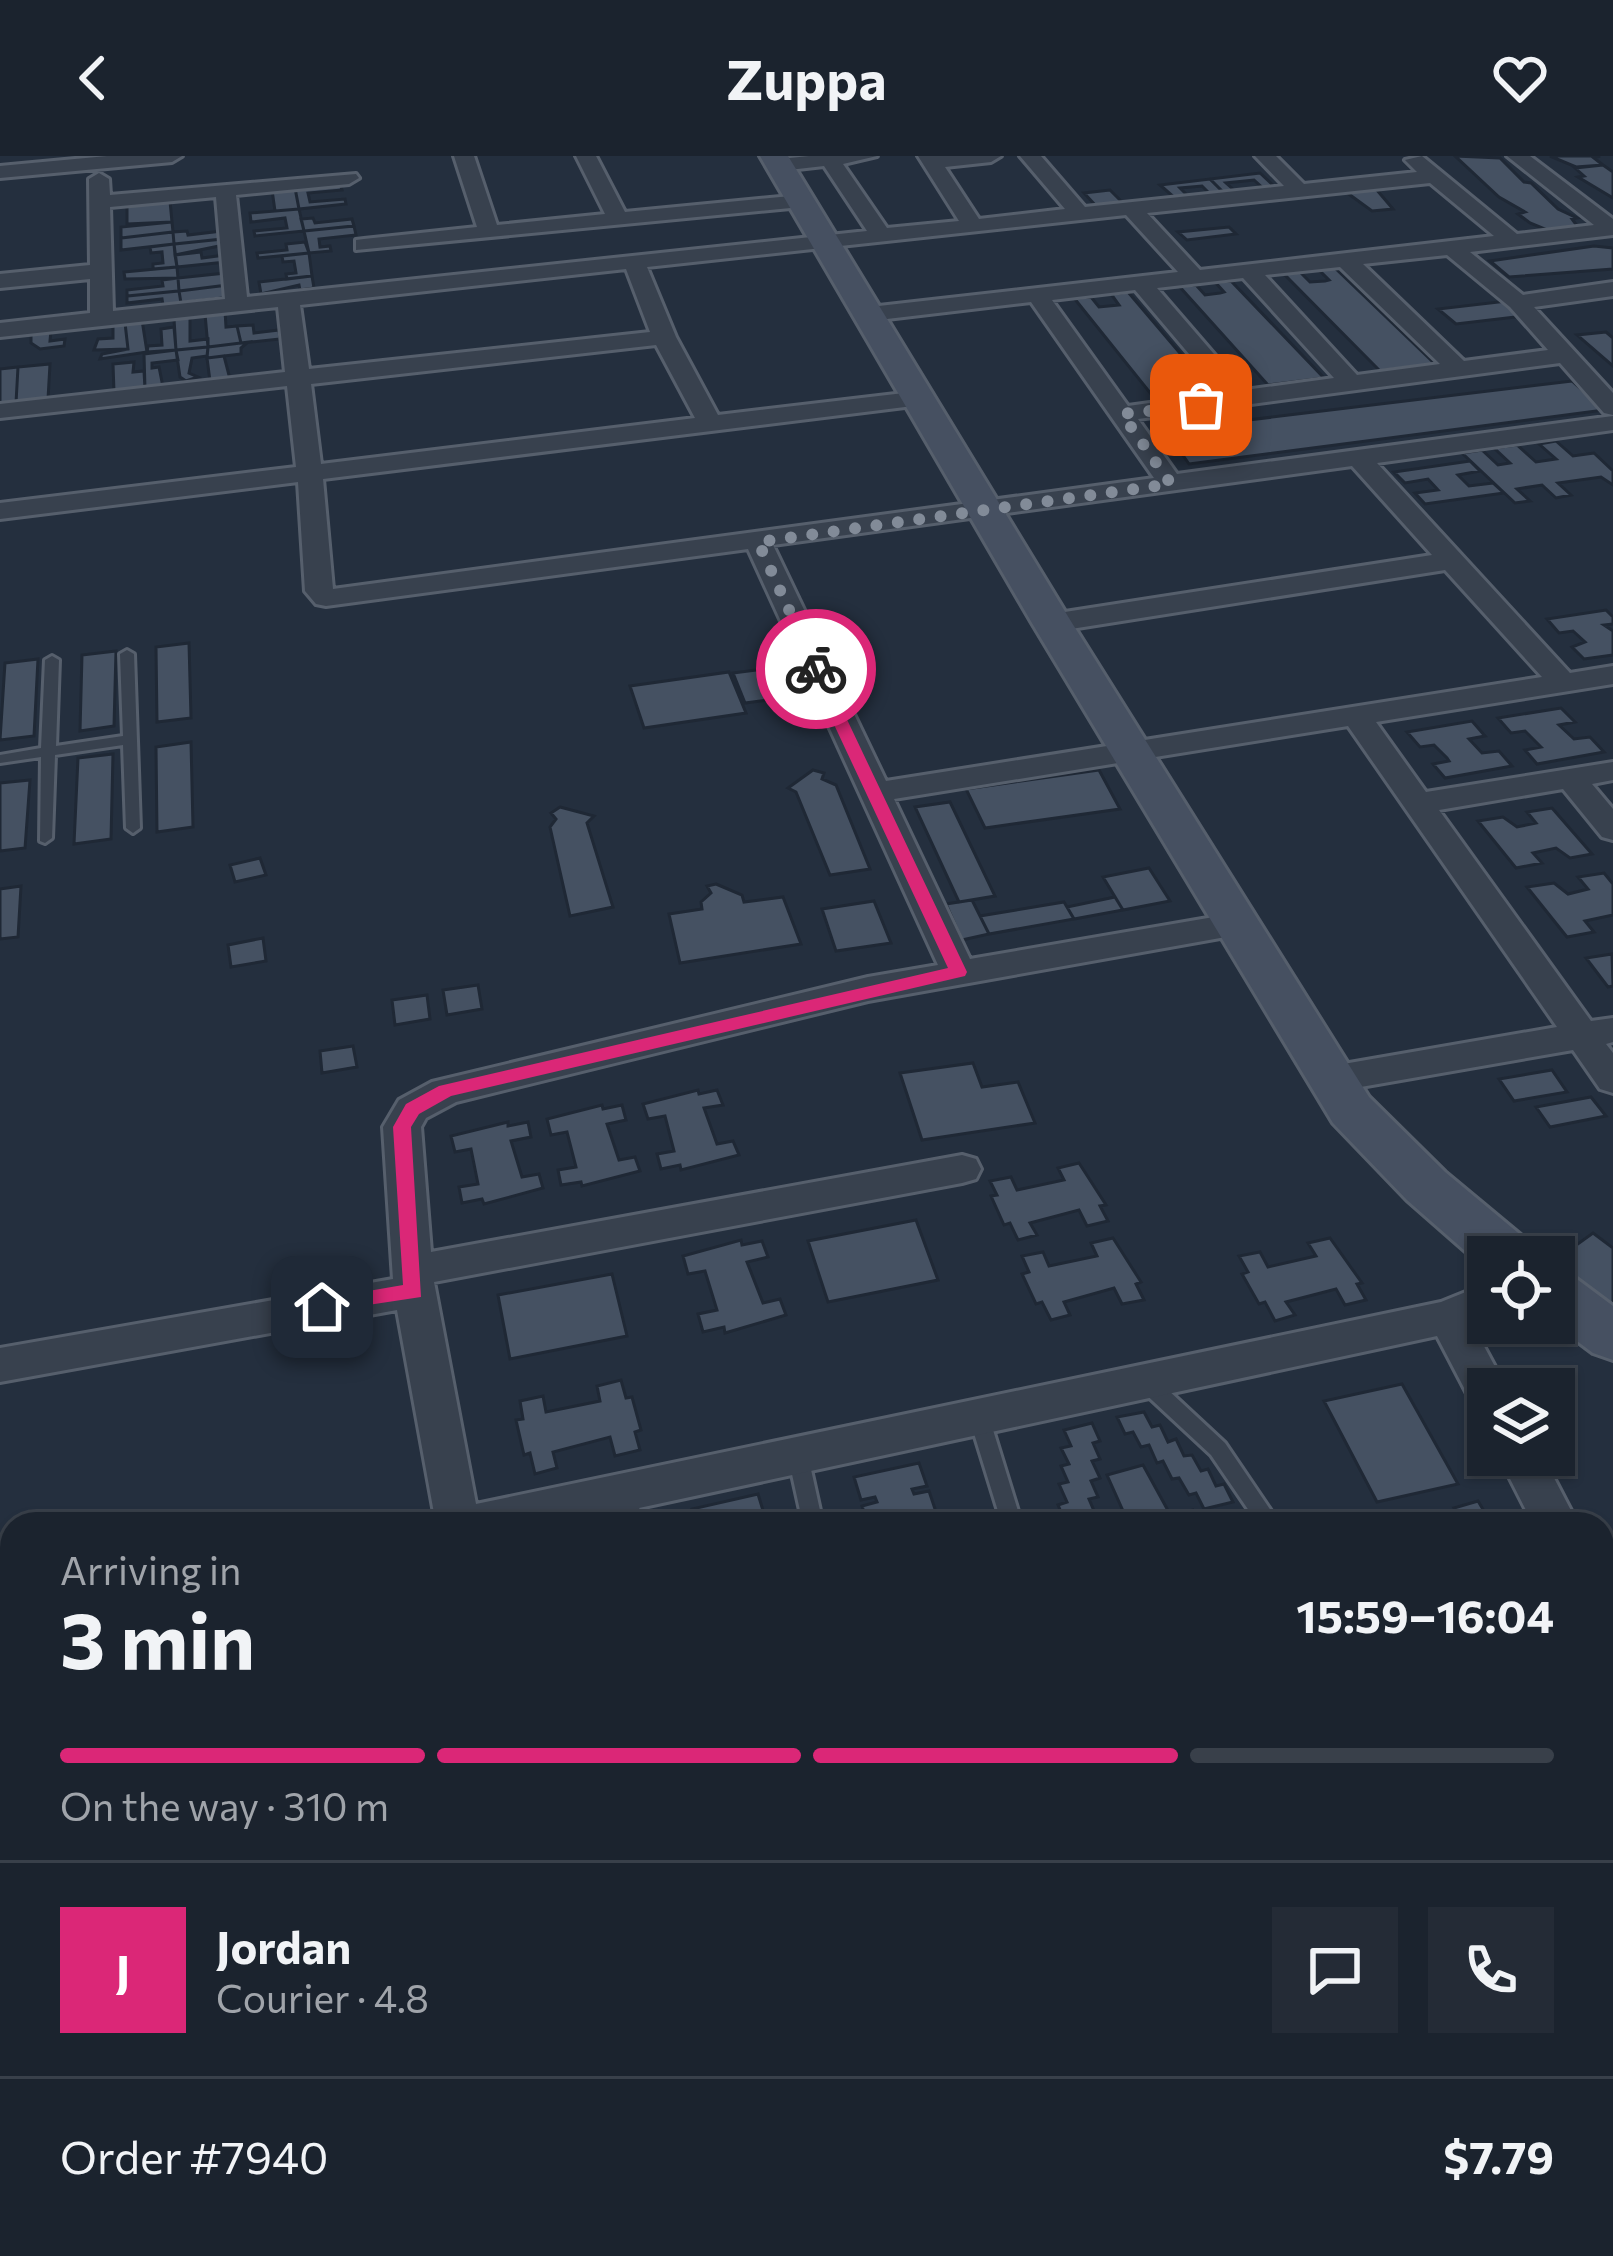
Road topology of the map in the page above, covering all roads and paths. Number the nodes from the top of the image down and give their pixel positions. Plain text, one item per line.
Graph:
1 (172, 156) edge
2 (464, 156) edge
3 (586, 156) edge
4 (867, 156) edge
5 (991, 156) edge
6 (1030, 156) edge
7 (1410, 156) edge
8 (1517, 156) edge
9 (99, 159) edge
10 (930, 159) edge
11 (830, 160) junction
12 (777, 161) edge
13 (1266, 164) edge
14 (0, 172) edge
15 (1435, 176) junction
16 (225, 189) junction
17 (1300, 190) junction
18 (354, 201) edge
19 (801, 201) junction
20 (100, 202) junction
21 (1132, 208) junction
22 (1080, 214) junction
23 (618, 220) junction
24 (973, 226) junction
25 (489, 232) junction
26 (881, 236) junction
27 (1513, 241) junction
28 (826, 242) junction
29 (1453, 249) junction
30 (1346, 260) junction
31 (634, 262) junction
32 (101, 271) junction
33 (1248, 271) junction
34 (1195, 277) junction
35 (0, 281) edge
36 (1141, 283) junction
37 (1613, 289) edge
38 (371, 290) junction
39 (1038, 296) junction
40 (288, 299) junction
41 (1518, 302) junction
42 (237, 305) junction
43 (870, 314) junction
44 (102, 319) junction
45 (0, 330) edge
46 (664, 337) junction
47 (1564, 355) junction
48 (1460, 370) junction
49 (295, 379) junction
50 (1354, 386) junction
51 (921, 398) junction
52 (1240, 401) junction
53 (1613, 407) edge
54 (0, 411) edge
55 (1122, 414) junction
56 (1613, 423) edge
57 (710, 424) junction
58 (1359, 458) junction
59 (310, 475) junction
60 (1171, 484) junction
61 (988, 510) junction
62 (0, 512) edge
63 (758, 542) junction
64 (1448, 560) junction
65 (1052, 623) junction
66 (127, 654) dead end
67 (52, 660) dead end
68 (1613, 675) edge
69 (1563, 683) junction
70 (1357, 718) junction
71 (126, 740) junction
72 (1131, 751) junction
73 (45, 752) junction
74 (0, 759) edge
75 (1613, 771) edge
76 (1570, 777) junction
77 (873, 793) junction
78 (1420, 803) junction
79 (133, 828) dead end
80 (1613, 830) edge
81 (45, 838) dead end
82 (1237, 924) junction
83 (958, 972) junction
84 (1598, 1034) edge
85 (1331, 1079) junction
86 (1613, 1080) edge
87 (962, 1168) dead end
88 (1485, 1236) edge
89 (413, 1281) junction
90 (1467, 1309) edge
91 (1575, 1309) edge
92 (1448, 1318) junction
93 (1613, 1337) edge
94 (0, 1365) edge
95 (1474, 1368) edge
96 (1145, 1382) junction
97 (979, 1417) junction
98 (798, 1456) junction
99 (1531, 1476) edge
100 (630, 1508) edge
101 (456, 1512) edge
102 (592, 1512) edge
103 (810, 1512) edge
104 (1008, 1512) edge
105 (1262, 1512) edge
106 (1550, 1512) edge

1 - 9 street
2 - 25 street
3 - 23 street
4 - 11 street
5 - 10 street
6 - 22 street
7 - 15 street
8 - 27 street
9 - 14 street
9 - 20 street
10 - 24 street
11 - 12 street
11 - 26 street
12 - 19 street
13 - 17 street
15 - 17 street
15 - 27 street
16 - 18 street
16 - 20 street
16 - 42 street
17 - 21 street
18 - 25 street
18 - 38 street
19 - 23 street
19 - 28 street
20 - 32 street
21 - 22 street
21 - 34 street
22 - 24 street
23 - 25 street
24 - 26 street
26 - 28 street
27 - 29 street
28 - 31 street
28 - 43 street
29 - 30 street
29 - 41 street
30 - 33 street
30 - 48 street
31 - 38 street
31 - 46 street
32 - 35 street
32 - 44 street
33 - 34 street
33 - 50 street
34 - 36 street
36 - 39 street
36 - 52 street
37 - 41 street
38 - 40 street
39 - 43 street
39 - 55 street
40 - 42 street
40 - 49 street
41 - 47 street
42 - 44 street
43 - 51 street
44 - 45 street
46 - 49 street
46 - 57 street
47 - 48 street
47 - 53 street
48 - 50 street
49 - 54 street
49 - 59 street
50 - 52 street
51 - 57 street
51 - 61 street
52 - 55 street
55 - 60 street
56 - 58 street
57 - 59 street
58 - 60 street
58 - 64 street
59 - 62 street
59 - 63 street
60 - 61 street
61 - 63 street
61 - 65 street
63 - 77 street
64 - 65 street
64 - 69 street
65 - 72 street
66 - 71 lane
67 - 73 lane
68 - 69 street
69 - 70 street
70 - 72 street
70 - 78 street
71 - 73 lane
71 - 79 lane
72 - 77 street
72 - 82 street
73 - 74 lane
73 - 81 lane
75 - 76 street
76 - 78 street
76 - 80 street
77 - 83 street
78 - 84 street
82 - 83 street
82 - 85 street
83 - 89 street
84 - 85 street
84 - 86 street
85 - 88 street
87 - 89 street
89 - 94 street
89 - 101 street
90 - 92 street
91 - 93 street
92 - 95 street
92 - 96 street
96 - 97 street
96 - 105 lane
97 - 98 street
97 - 104 lane
98 - 100 street
98 - 103 lane
99 - 106 street
100 - 102 street

